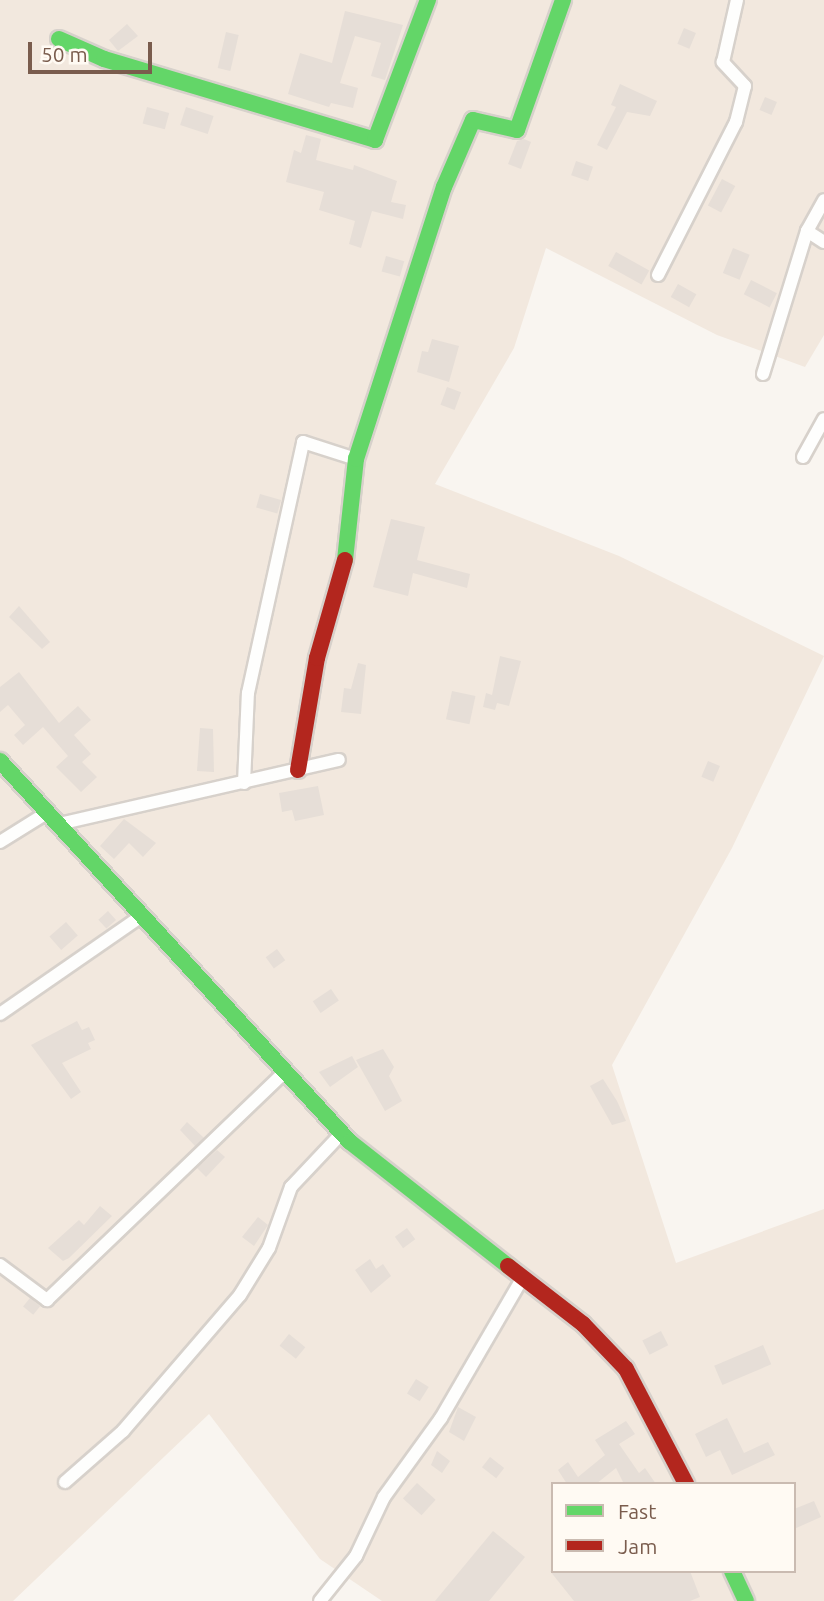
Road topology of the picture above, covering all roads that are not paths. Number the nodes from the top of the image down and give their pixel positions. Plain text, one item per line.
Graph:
1 (428, 0) edge
2 (563, 0) edge
3 (737, 0) edge
4 (59, 39) dead end
5 (824, 200) edge
6 (807, 231) junction
7 (824, 242) edge
8 (658, 275) dead end
9 (763, 374) dead end
10 (824, 419) edge
11 (803, 457) dead end
12 (356, 459) junction
13 (339, 760) dead end
14 (0, 761) edge
15 (298, 770) junction
16 (244, 783) junction
17 (53, 818) junction
18 (0, 842) edge
19 (143, 915) junction
20 (0, 1014) edge
21 (286, 1071) junction
22 (342, 1133) junction
23 (0, 1265) edge
24 (523, 1277) junction
25 (65, 1482) dead end
26 (685, 1482) edge
27 (733, 1573) edge
28 (320, 1601) edge
29 (747, 1601) edge

1 - 4 street
2 - 12 street
3 - 8 street
5 - 6 street
6 - 7 street
6 - 9 street
10 - 11 street
12 - 15 street
12 - 16 street
13 - 15 street
14 - 17 street
15 - 16 street
16 - 17 street
17 - 18 street
17 - 19 street
19 - 20 street
19 - 21 street
21 - 22 street
21 - 23 street
22 - 24 street
22 - 25 street
24 - 26 street
24 - 28 street
27 - 29 street

